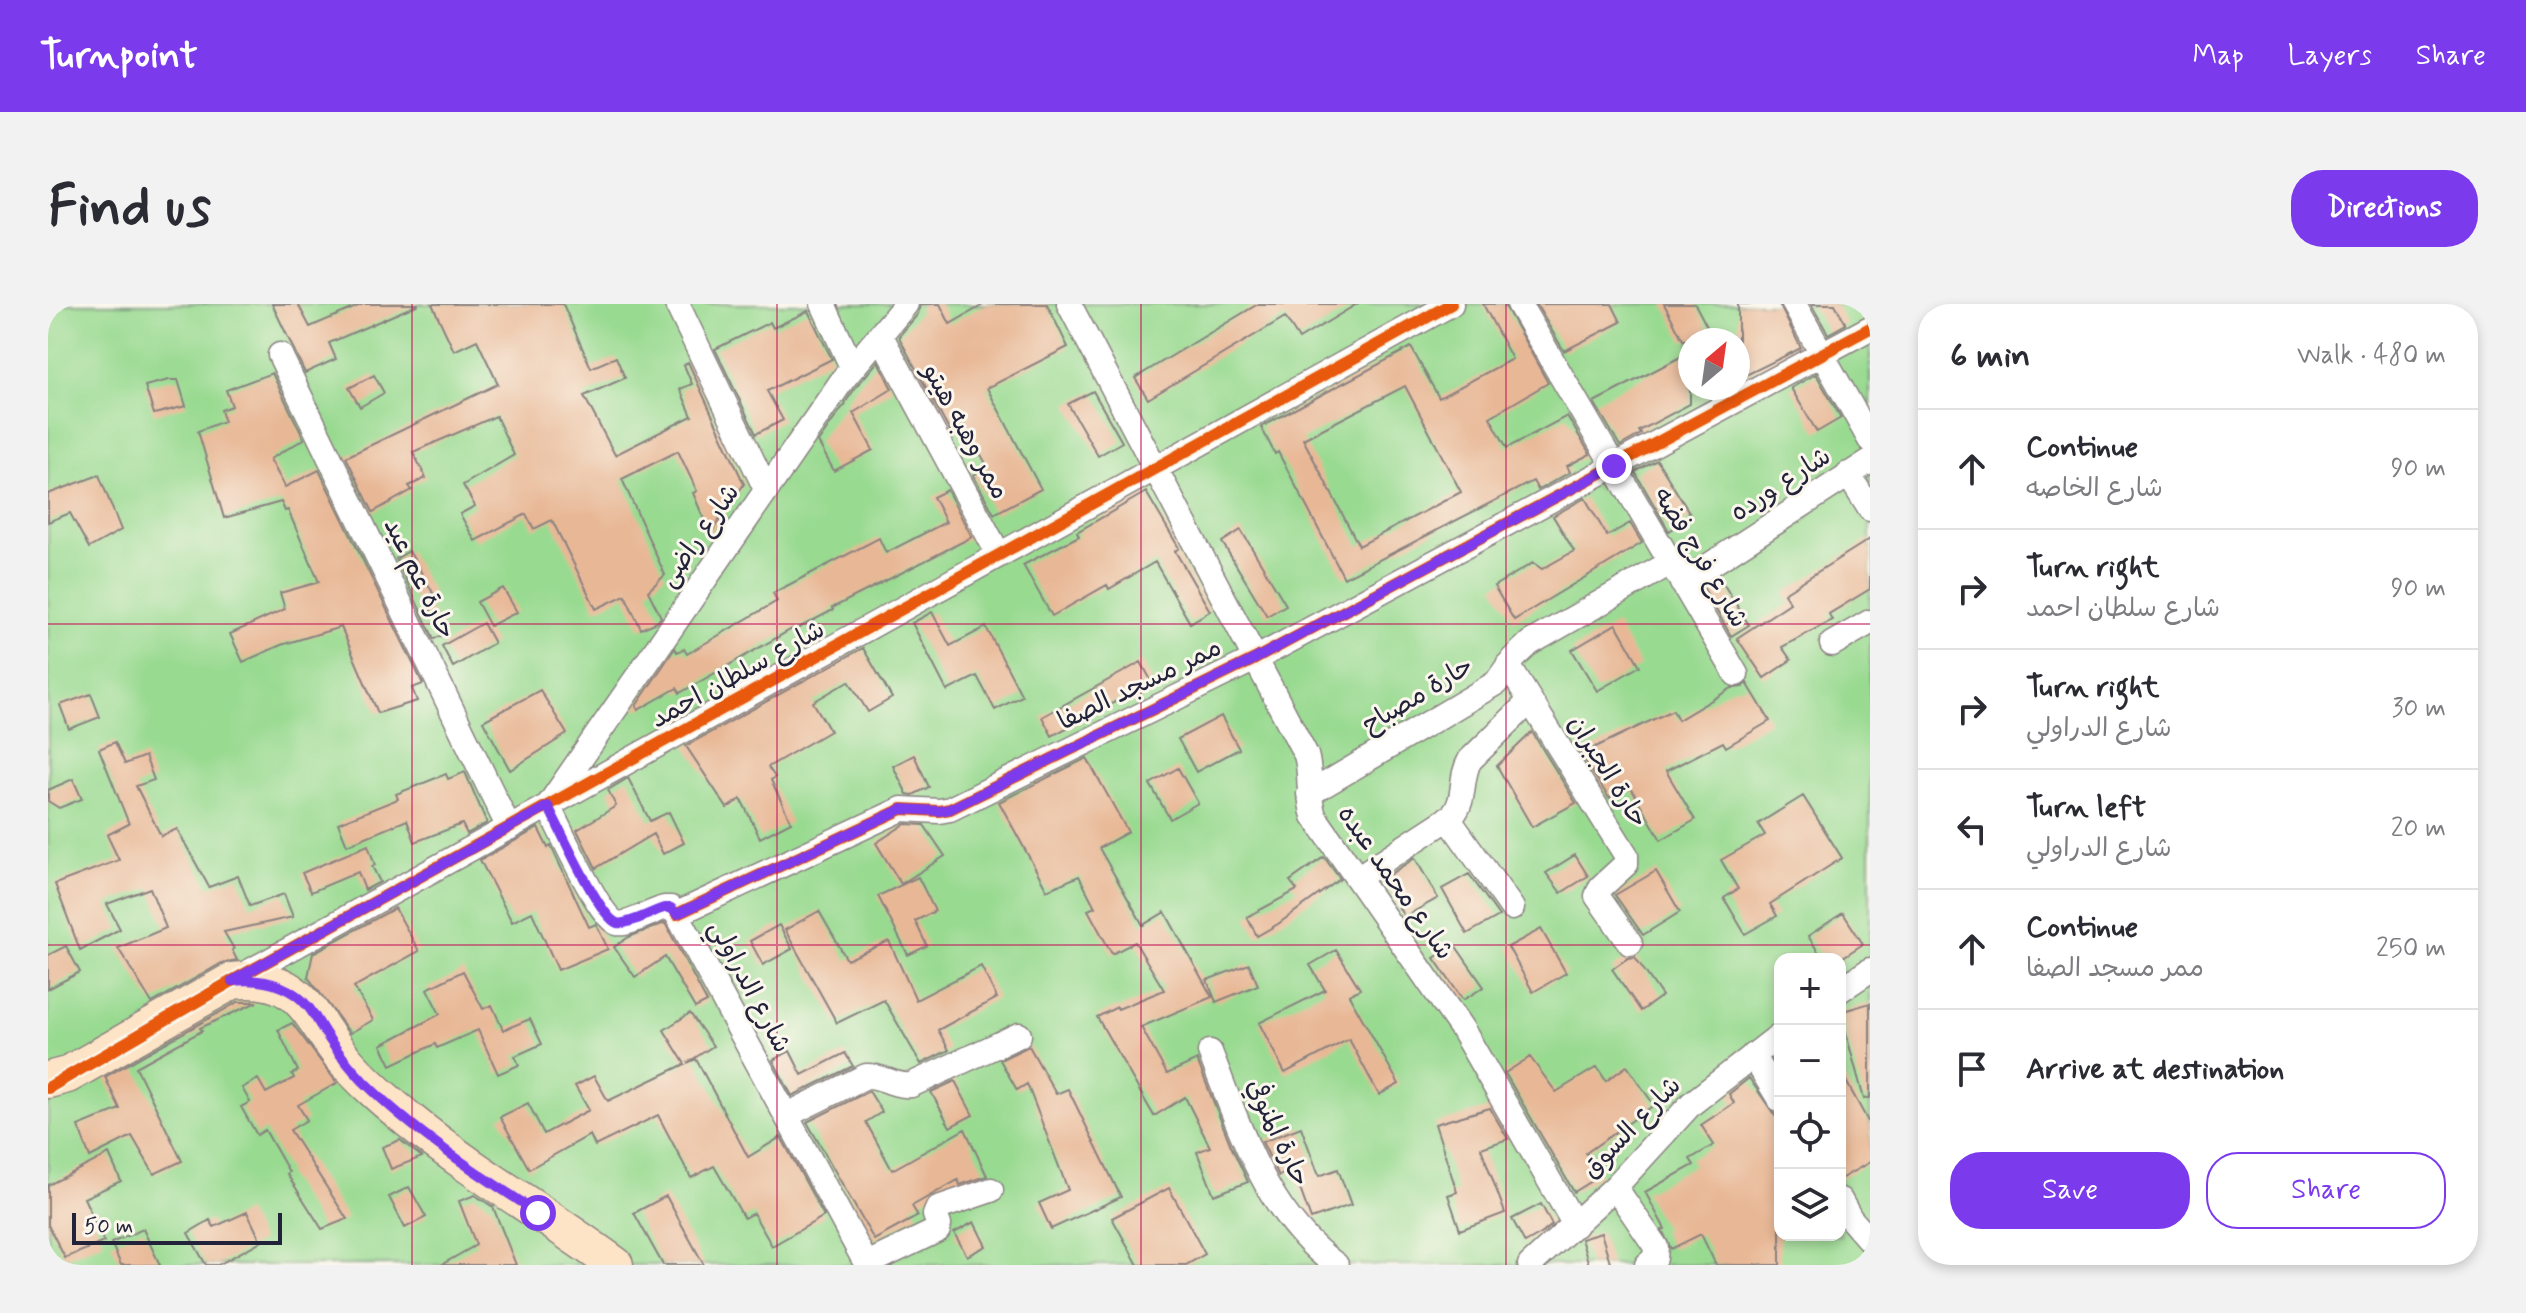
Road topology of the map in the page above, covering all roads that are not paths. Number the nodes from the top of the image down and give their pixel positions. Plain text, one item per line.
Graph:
1 (677, 304) edge
2 (823, 304) edge
3 (906, 304) edge
4 (1069, 304) edge
5 (1451, 304) edge
6 (1519, 304) edge
7 (1794, 304) edge
8 (1870, 328) edge
9 (881, 336) junction
10 (1822, 354) junction
11 (280, 355) dead end
12 (852, 367) junction
13 (1870, 440) edge
14 (1870, 461) edge
15 (1614, 466) junction
16 (1156, 468) junction
17 (1848, 474) junction
18 (766, 489) junction
19 (1870, 509) edge
20 (999, 555) junction
21 (1676, 573) junction
22 (1870, 622) edge
23 (1832, 644) dead end
24 (1255, 659) junction
25 (1508, 665) junction
26 (1736, 674) dead end
27 (1530, 701) junction
28 (1309, 794) junction
29 (548, 806) junction
30 (1448, 818) junction
31 (509, 828) junction
32 (1357, 878) junction
33 (1512, 908) dead end
34 (677, 914) junction
35 (1630, 943) dead end
36 (1870, 970) edge
37 (232, 981) junction
38 (1846, 986) edge
39 (1019, 1035) dead end
40 (1774, 1039) edge
41 (1210, 1052) dead end
42 (1753, 1055) junction
43 (54, 1081) edge
44 (1778, 1097) edge
45 (787, 1115) junction
46 (1615, 1187) junction
47 (991, 1190) dead end
48 (1846, 1211) edge
49 (1575, 1225) junction
50 (1870, 1241) edge
51 (615, 1265) edge
52 (867, 1265) edge
53 (1336, 1265) edge
54 (1530, 1265) edge
55 (1647, 1265) edge

1 - 18 street
2 - 12 street
3 - 9 street, شارع راضى
4 - 16 street, شارع محمد عبده
5 - 16 street, شارع سلطان احمد
6 - 15 street, شارع فرج فضه
7 - 10 street
8 - 10 street, ممر مسجد الصفا
9 - 12 street, شارع راضى
9 - 20 street, ممر وهبه هيتو
10 - 13 street
10 - 15 street, ممر مسجد الصفا
11 - 31 street, حارة عم عيد
12 - 18 street, شارع راضى
14 - 17 street, شارع ورده
15 - 21 street, شارع فرج فضه
15 - 24 street, ممر مسجد الصفا
16 - 20 street, شارع سلطان احمد
16 - 24 street, شارع محمد عبده
17 - 19 street
17 - 21 street, شارع ورده
18 - 29 street, شارع راضى
20 - 29 street, شارع سلطان احمد
21 - 25 street, حارة مصباح
21 - 26 street, شارع فرج فضه
22 - 23 street
24 - 28 street, شارع محمد عبده
24 - 34 street, ممر مسجد الصفا
25 - 27 street, حارة الجبران
25 - 28 street, حارة مصباح
27 - 30 street
27 - 35 street, حارة الجبران
28 - 32 street, شارع محمد عبده
29 - 31 street, شارع سلطان احمد
29 - 34 street, شارع الدراولي
30 - 32 street
30 - 33 street
31 - 37 street, شارع سلطان احمد
32 - 49 street, شارع محمد عبده
34 - 45 street, شارع الدراولي
36 - 38 street
37 - 43 street, شارع سلطان احمد
37 - 51 street
39 - 45 street
40 - 42 street, شارع السوق
41 - 53 street, حارة المنوفي
42 - 44 street
42 - 46 street, شارع السوق
45 - 52 street, شارع الدراولي
46 - 49 street, شارع السوق
46 - 55 street
47 - 52 street
48 - 50 street
49 - 54 street, شارع السوق

